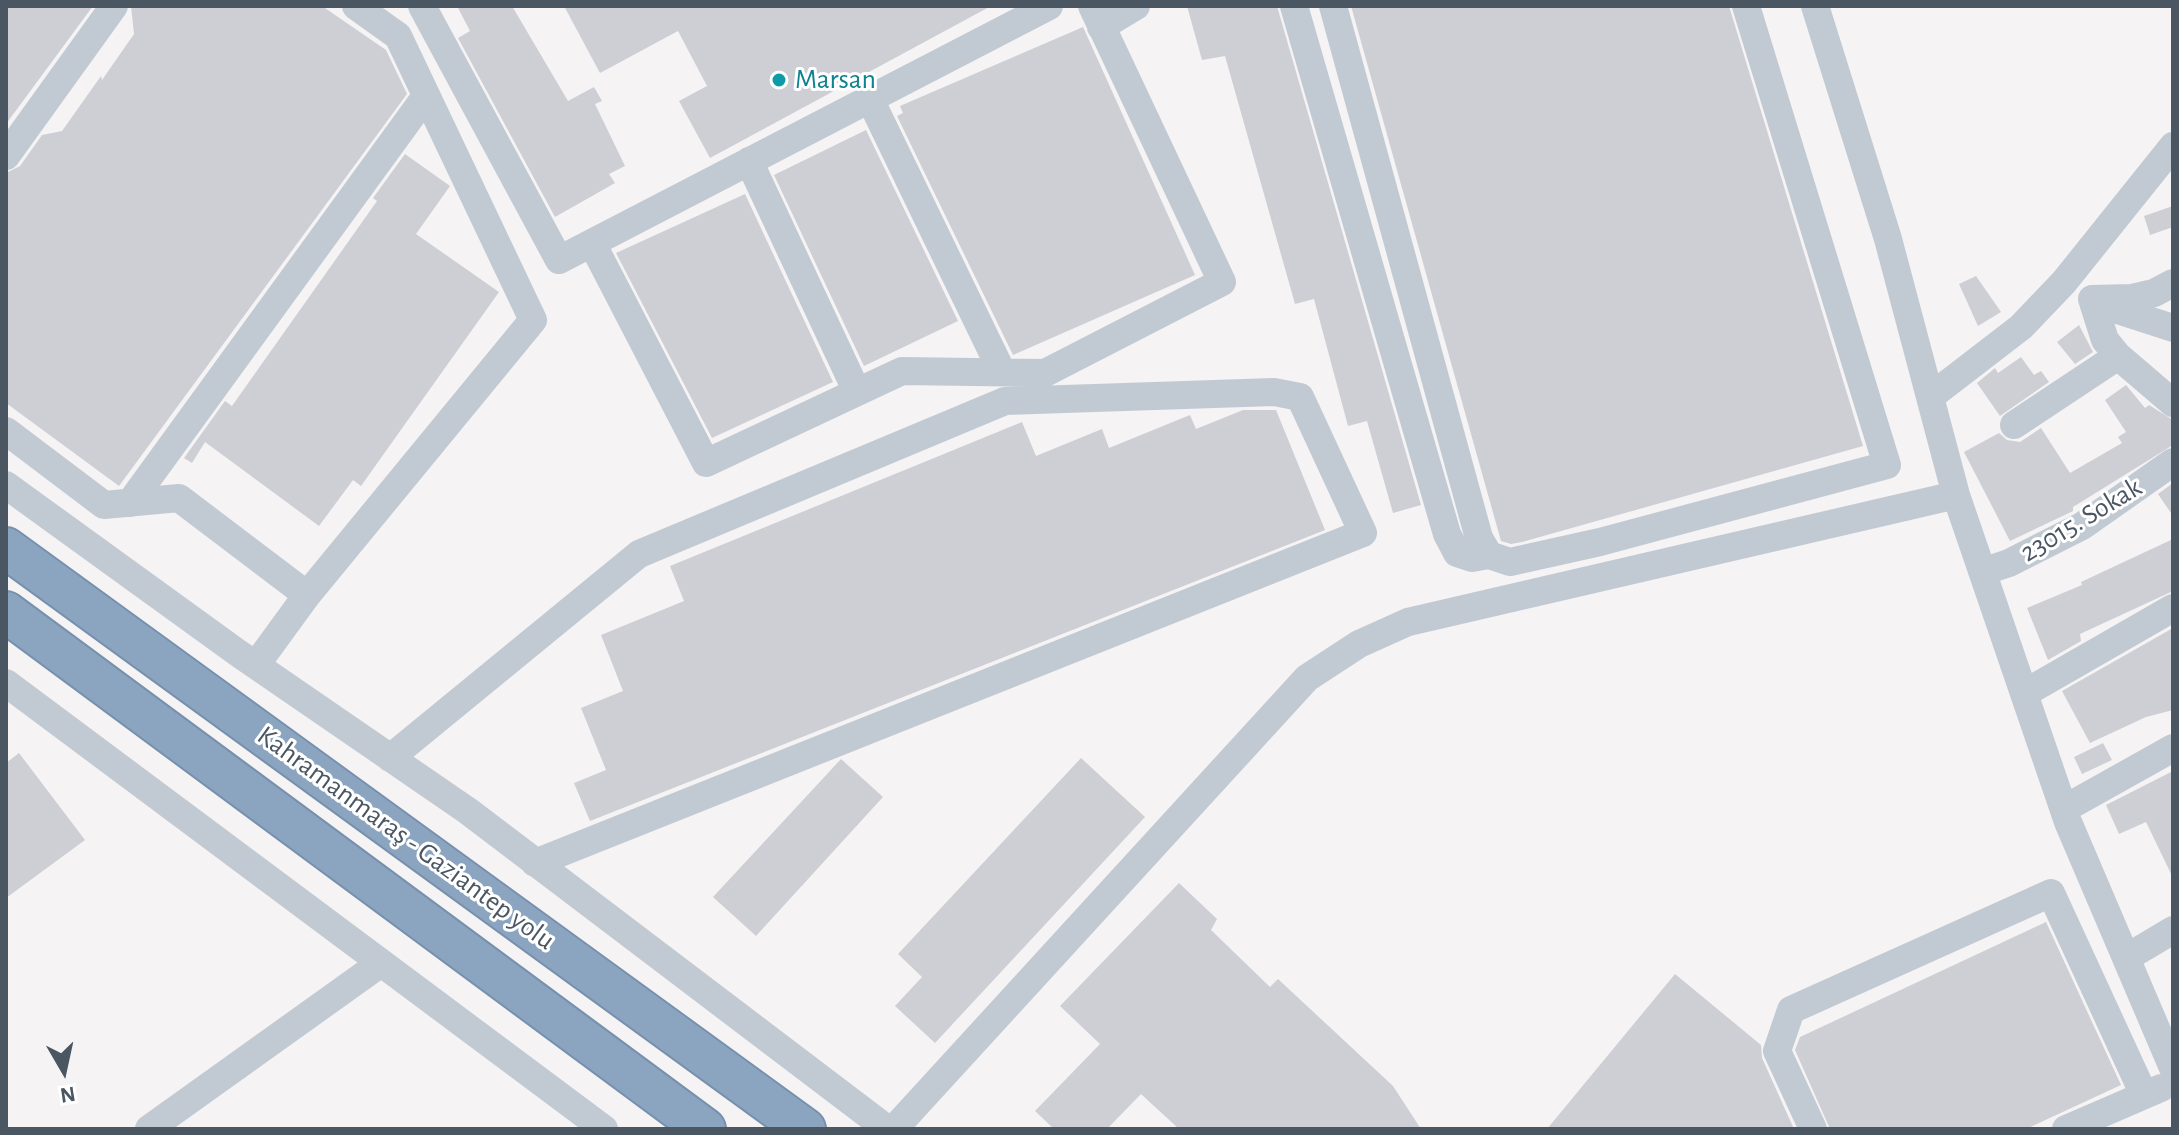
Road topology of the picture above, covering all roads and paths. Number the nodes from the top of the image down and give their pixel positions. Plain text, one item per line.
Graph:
1 (114, 6) edge
2 (356, 6) edge
3 (422, 6) edge
4 (1049, 6) edge
5 (1136, 6) edge
6 (1294, 6) edge
7 (1333, 6) edge
8 (1746, 6) edge
9 (1815, 6) edge
10 (1096, 16) edge
11 (426, 96) junction
12 (870, 99) junction
13 (2173, 146) edge
14 (6, 156) edge
15 (749, 161) junction
16 (592, 243) junction
17 (2064, 282) junction
18 (2173, 283) edge
19 (2092, 299) junction
20 (2173, 328) edge
21 (2118, 356) junction
22 (1002, 372) junction
23 (857, 392) junction
24 (1930, 397) junction
25 (2173, 403) edge
26 (2014, 425) dead end
27 (6, 431) edge
28 (2173, 462) edge
29 (6, 485) edge
30 (1956, 495) junction
31 (130, 503) junction
32 (6, 548) edge
33 (1489, 555) junction
34 (1985, 571) junction
35 (307, 595) junction
36 (2173, 608) edge
37 (6, 612) edge
38 (256, 665) junction
39 (6, 683) edge
40 (2025, 693) junction
41 (2173, 748) edge
42 (390, 758) junction
43 (2064, 809) junction
44 (535, 863) junction
45 (2173, 930) edge
46 (2126, 958) junction
47 (381, 963) junction
48 (2173, 1068) edge
49 (2173, 1083) edge
50 (2144, 1095) junction
51 (149, 1129) edge
52 (604, 1129) edge
53 (705, 1129) edge
54 (805, 1129) edge
55 (887, 1129) edge
56 (894, 1129) edge
57 (1813, 1129) edge
58 (2066, 1129) edge

1 - 14 street
2 - 11 street
3 - 16 street
4 - 12 street
5 - 10 street
6 - 33 street
7 - 33 street
8 - 33 street
9 - 24 street
10 - 22 street
11 - 31 street
11 - 35 street
12 - 15 street
12 - 22 street
13 - 17 street
15 - 16 street
15 - 23 street
16 - 23 street
17 - 19 street
17 - 24 street
18 - 19 street
19 - 20 street
19 - 21 street
21 - 25 street
21 - 26 street
22 - 23 street
24 - 30 street
27 - 31 street
28 - 34 street, 23015. Sokak
29 - 38 street
30 - 34 street
30 - 56 street
31 - 35 street
32 - 54 highway, Kahramanmaraş - Gaziantep yolu
34 - 40 street
35 - 38 street
36 - 40 street
37 - 53 highway, Kahramanmaraş - Gaziantep yolu
38 - 42 street
39 - 47 street
40 - 43 street
41 - 43 street
42 - 44 street
42 - 44 street
43 - 46 street
44 - 55 street
45 - 46 street
46 - 48 street
47 - 51 street
47 - 52 street
49 - 50 street
50 - 57 street
50 - 58 street

